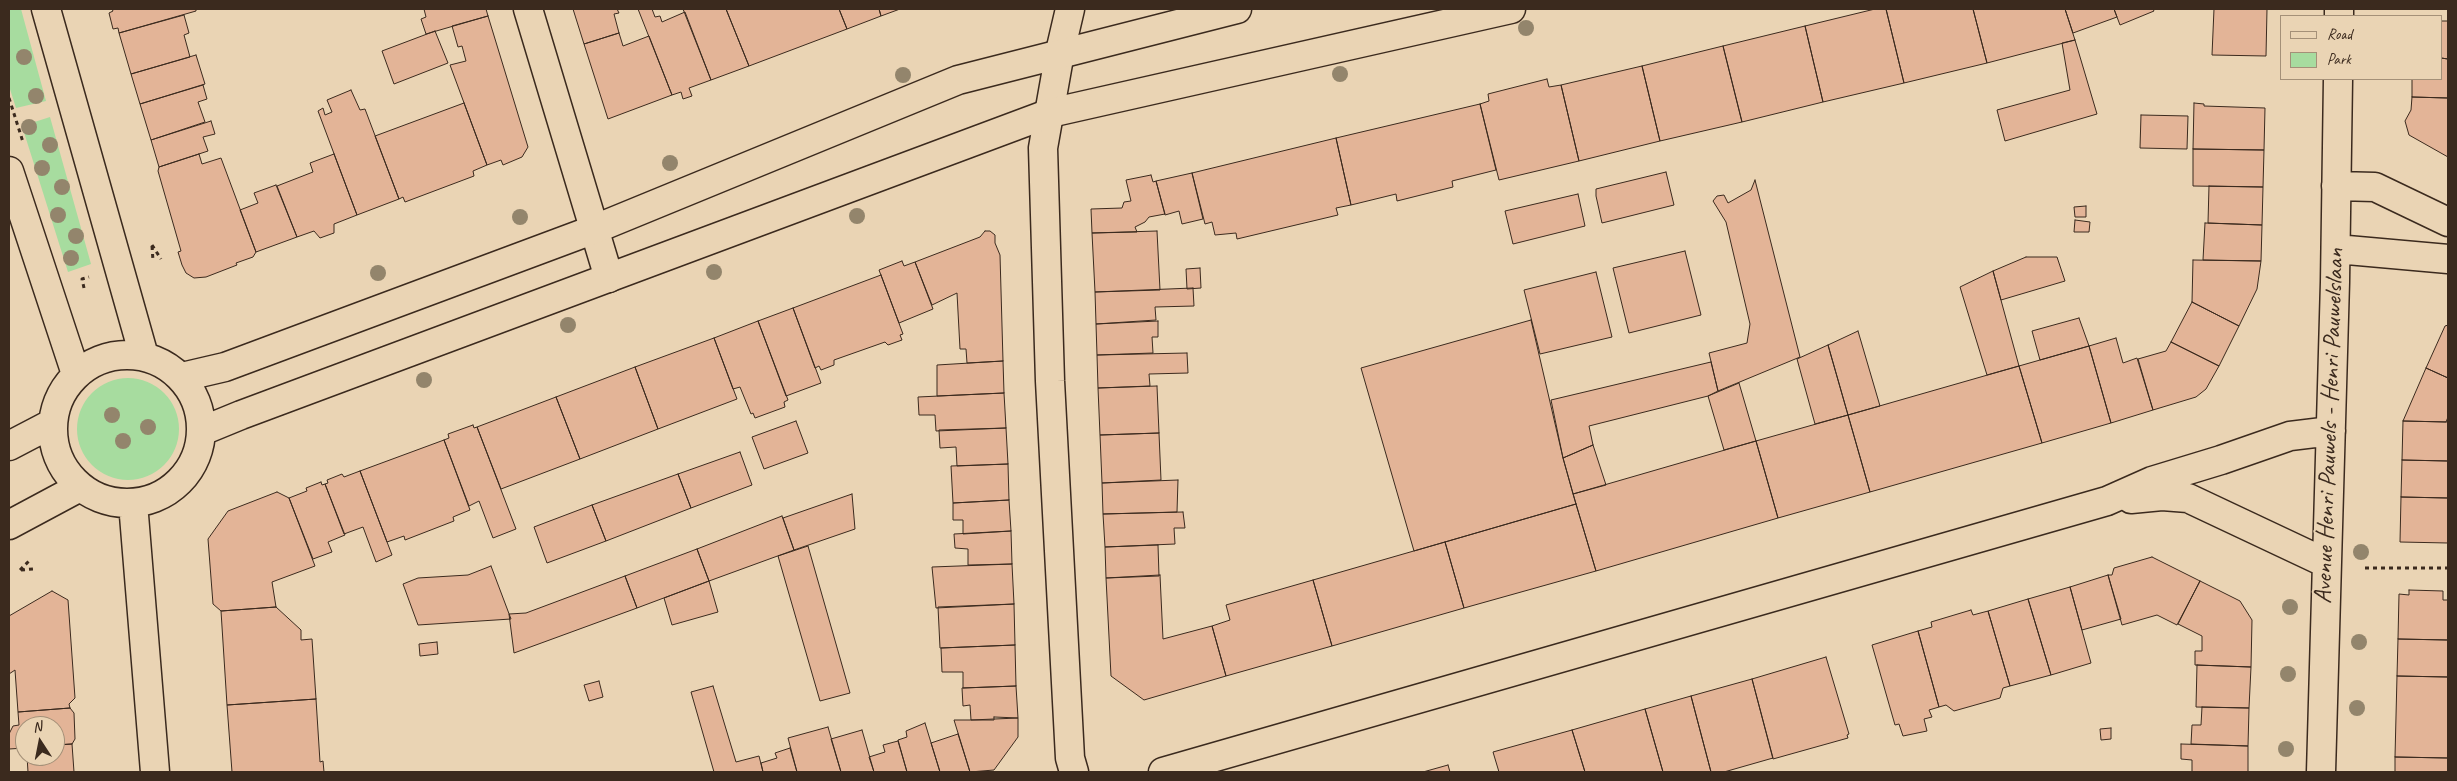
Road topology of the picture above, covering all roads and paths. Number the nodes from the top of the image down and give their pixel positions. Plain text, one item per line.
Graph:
1 (46, 9) edge
2 (528, 9) edge
3 (1070, 9) edge
4 (1238, 9) edge
5 (1511, 9) edge
6 (1060, 52) junction
7 (2338, 80) edge
8 (1050, 113) junction
9 (9, 171) edge
10 (2336, 186) junction
11 (2448, 222) edge
12 (595, 229) junction
13 (2336, 249) junction
14 (161, 259) dead end
15 (2448, 260) edge
16 (153, 261) dead end
17 (609, 278) junction
18 (144, 356) junction
19 (76, 374) junction
20 (182, 377) junction
21 (52, 423) junction
22 (202, 431) junction
23 (2331, 431) junction
24 (9, 446) edge
25 (80, 487) junction
26 (2107, 501) junction
27 (133, 503) junction
28 (9, 524) edge
29 (29, 561) dead end
30 (2326, 563) junction
31 (2365, 568) dead end
32 (2448, 568) edge
33 (33, 569) dead end
34 (155, 772) edge
35 (1074, 772) edge
36 (1163, 772) edge
37 (2321, 772) edge

1 - 18 street
2 - 12 street
3 - 6 street
4 - 6 street
5 - 8 street
6 - 8 street
6 - 12 street
7 - 10 street, Avenue Henri Pauwels - Henri Pauwelslaan
8 - 17 street
8 - 35 street
9 - 19 street
10 - 11 street
10 - 13 street, Avenue Henri Pauwels - Henri Pauwelslaan
12 - 17 street
12 - 20 street
13 - 15 street
13 - 23 street, Avenue Henri Pauwels - Henri Pauwelslaan
14 - 16 path
17 - 22 street
18 - 19 street
18 - 20 street
19 - 21 street
20 - 22 street
21 - 24 street
21 - 25 street
22 - 27 street
23 - 26 street
23 - 30 street, Avenue Henri Pauwels - Henri Pauwelslaan
25 - 27 street
25 - 28 street
26 - 30 street
26 - 36 street
27 - 34 street
29 - 33 path
30 - 37 street, Avenue Henri Pauwels - Henri Pauwelslaan
31 - 32 path

